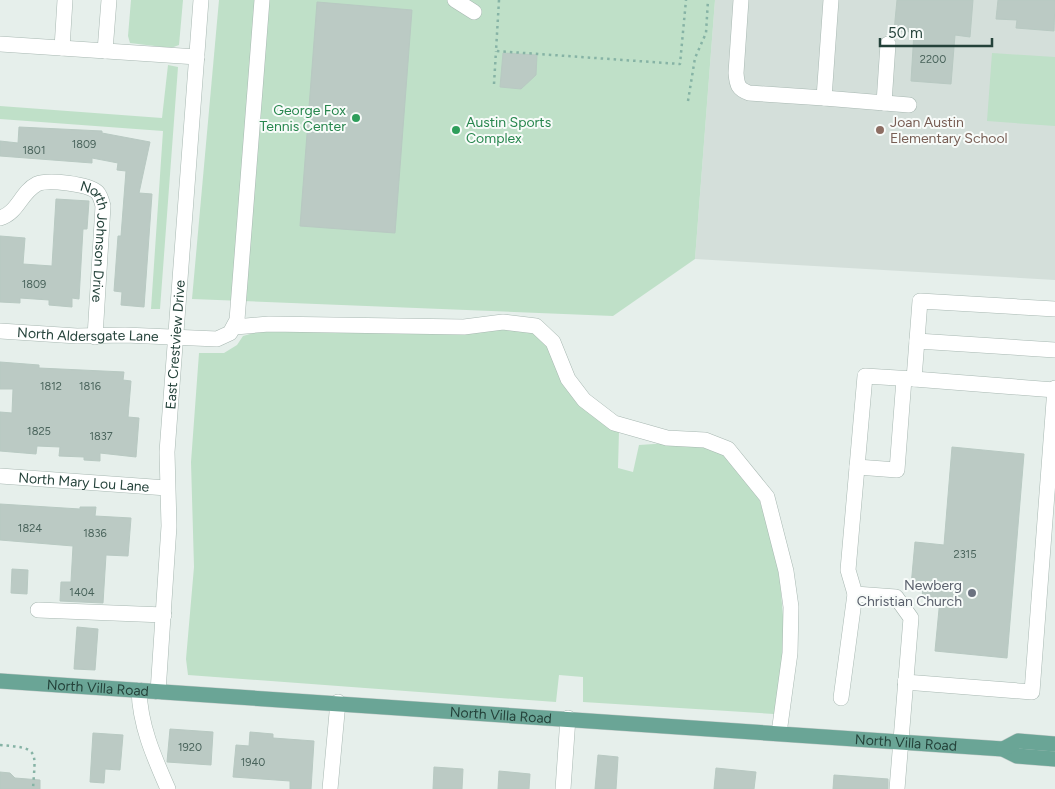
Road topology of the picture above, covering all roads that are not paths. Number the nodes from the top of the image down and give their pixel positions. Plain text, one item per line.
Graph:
1 (65, 0) edge
2 (109, 0) edge
3 (201, 0) edge
4 (262, 0) edge
5 (455, 0) edge
6 (742, 0) edge
7 (831, 0) edge
8 (474, 12) dead end
9 (0, 44) edge
10 (888, 44) dead end
11 (62, 48) junction
12 (105, 51) junction
13 (197, 57) junction
14 (824, 98) junction
15 (884, 103) junction
16 (909, 105) dead end
17 (0, 218) edge
18 (1055, 309) edge
19 (235, 327) junction
20 (0, 331) edge
21 (95, 337) junction
22 (175, 338) junction
23 (917, 341) junction
24 (1055, 350) edge
25 (909, 379) junction
26 (1055, 389) edge
27 (857, 467) junction
28 (0, 476) edge
29 (168, 488) junction
30 (1051, 498) edge
31 (855, 594) junction
32 (38, 610) dead end
33 (164, 615) junction
34 (0, 681) edge
35 (905, 682) junction
36 (139, 690) junction
37 (158, 692) junction
38 (841, 698) dead end
39 (338, 702) junction
40 (568, 718) junction
41 (779, 733) junction
42 (900, 741) junction
43 (1055, 744) edge
44 (1003, 749) junction
45 (1055, 759) edge
46 (168, 789) edge
47 (330, 789) edge
48 (563, 789) edge
49 (897, 789) edge

1 - 11 street
2 - 12 street
3 - 13 street, East Crestview Drive
4 - 19 street
5 - 8 street
6 - 14 street
7 - 14 street
9 - 11 street
10 - 15 street
11 - 12 street
12 - 13 street
13 - 22 street, East Crestview Drive
14 - 15 street
15 - 16 street
17 - 21 street, North Johnson Drive
18 - 23 street
19 - 22 street, North Aldersgate Lane
19 - 41 street
20 - 21 street, North Aldersgate Lane
21 - 22 street, North Aldersgate Lane
22 - 29 street, East Crestview Drive
23 - 24 street
23 - 25 street
25 - 26 street
25 - 27 street
25 - 27 street
26 - 30 street
27 - 31 street
28 - 29 street, North Mary Lou Lane
29 - 33 street, East Crestview Drive
30 - 35 street
31 - 35 street
31 - 38 street
32 - 33 street
33 - 37 street, East Crestview Drive
34 - 36 main road, North Villa Road
35 - 42 street
36 - 37 main road, North Villa Road
36 - 46 street
37 - 39 main road, North Villa Road
39 - 40 main road, North Villa Road
39 - 47 street
40 - 41 main road, North Villa Road
40 - 48 street
41 - 42 main road, North Villa Road
42 - 44 main road, North Villa Road
42 - 49 street
43 - 44 main road, North Villa Road
44 - 45 main road, North Villa Road

